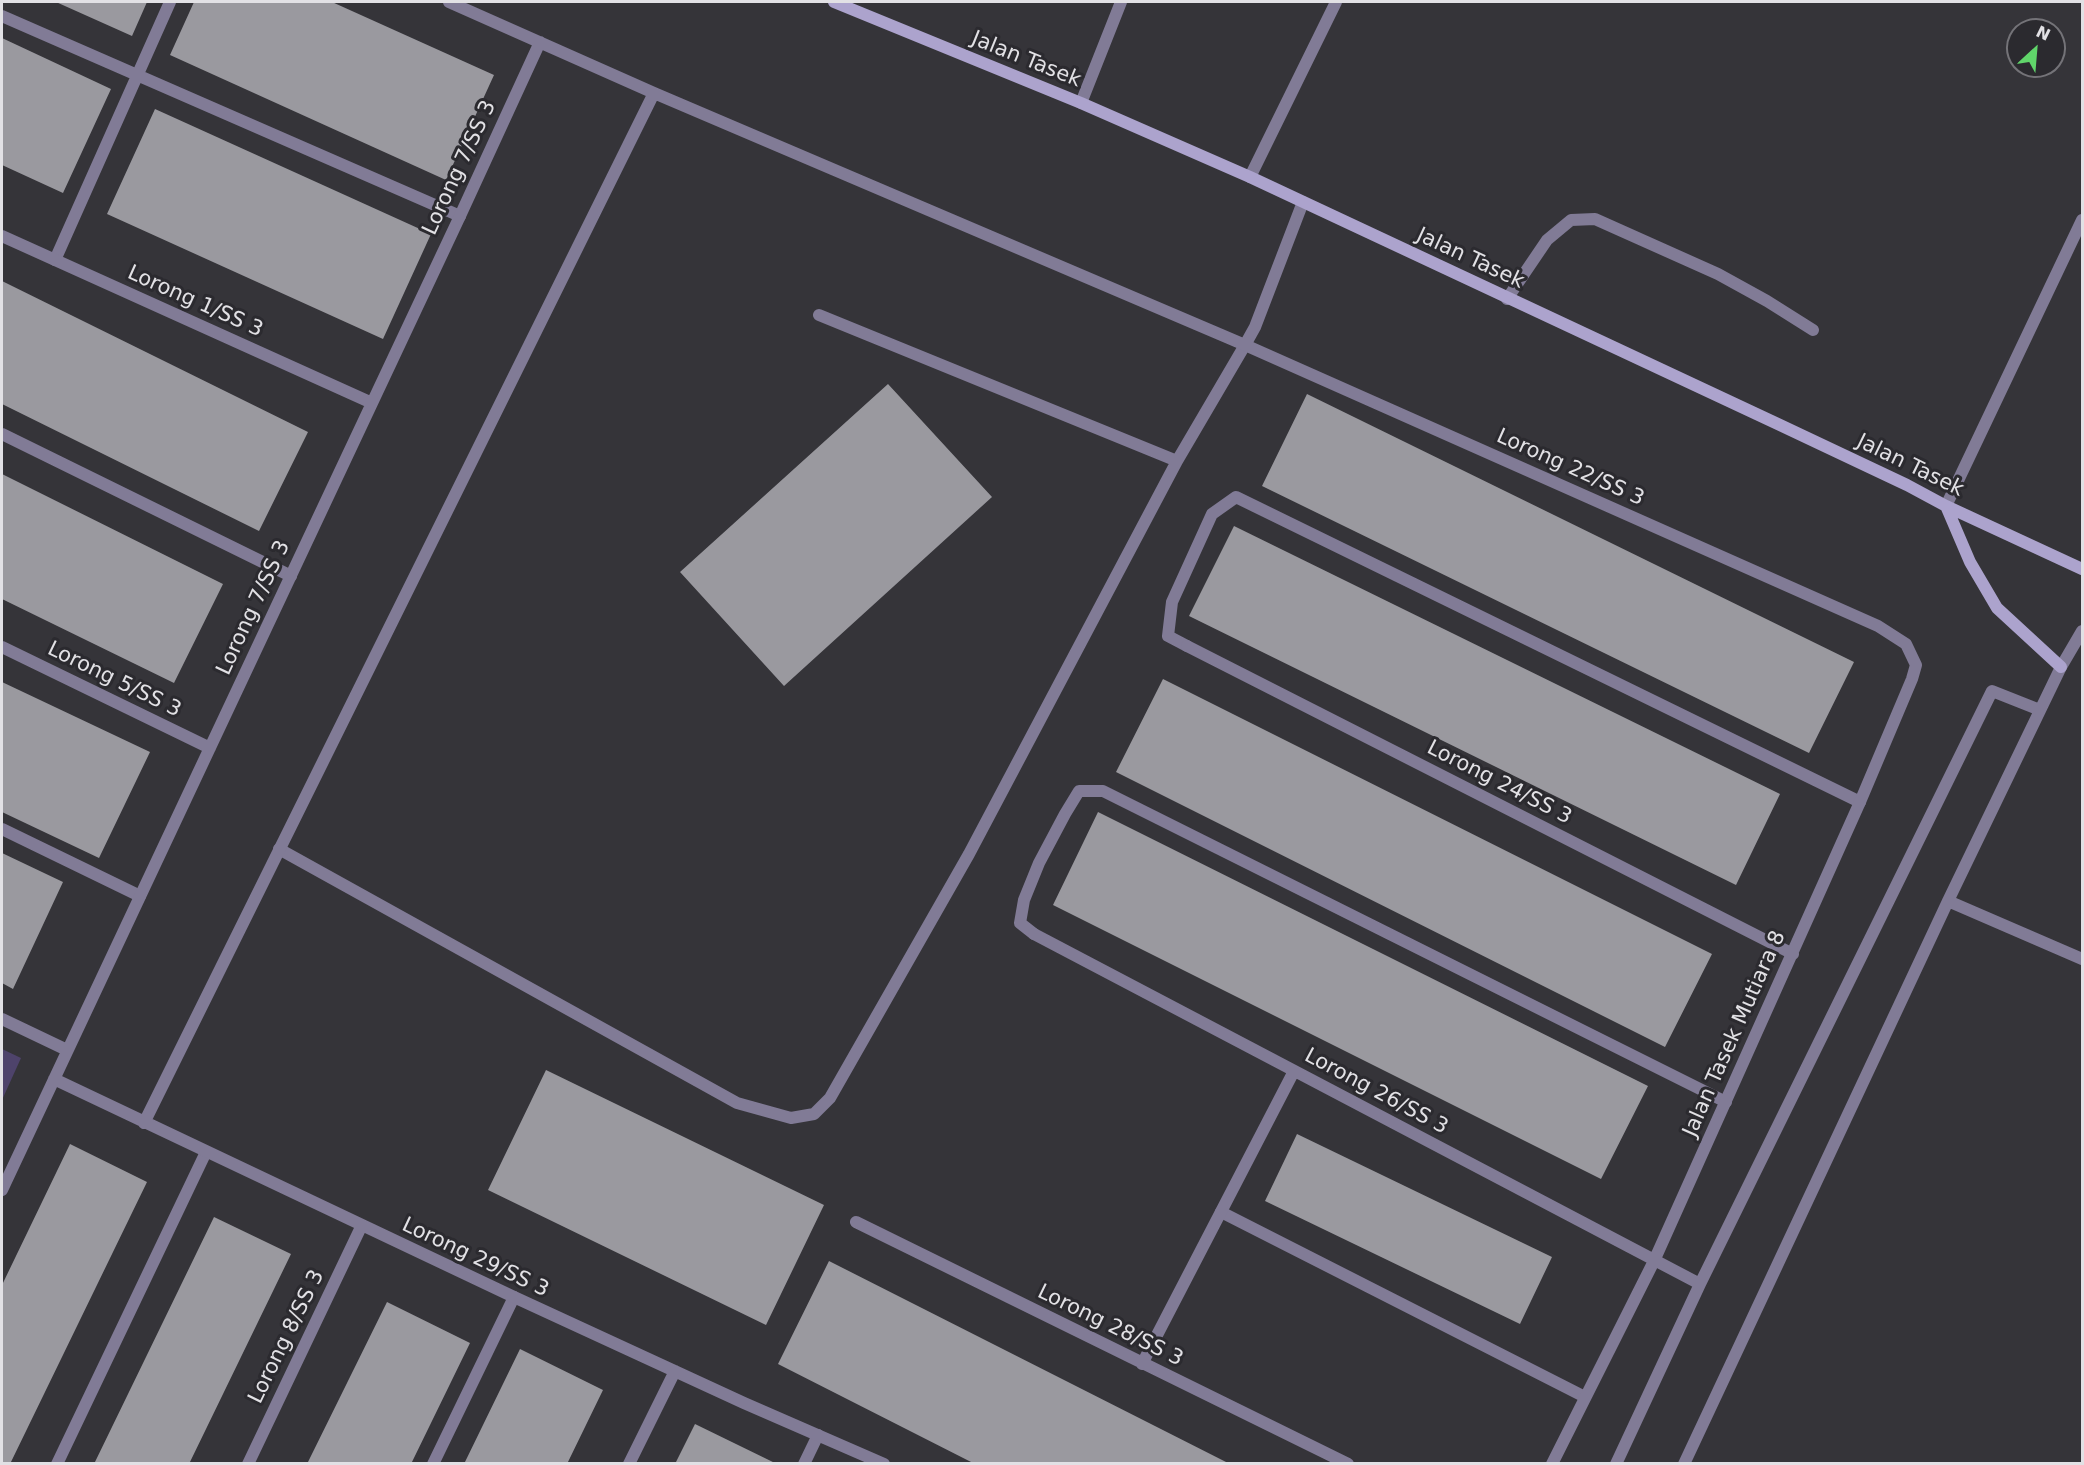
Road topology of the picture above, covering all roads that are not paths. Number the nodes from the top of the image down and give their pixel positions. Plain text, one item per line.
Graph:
1 (170, 2) edge
2 (449, 2) edge
3 (834, 2) edge
4 (1121, 2) edge
5 (1336, 2) edge
6 (2, 16) edge
7 (540, 42) junction
8 (137, 76) junction
9 (654, 93) junction
10 (1081, 104) junction
11 (1250, 177) junction
12 (1303, 202) junction
13 (460, 216) junction
14 (2082, 220) edge
15 (2, 236) edge
16 (55, 260) junction
17 (1508, 299) junction
18 (819, 315) dead end
19 (1813, 330) dead end
20 (1245, 345) junction
21 (372, 403) junction
22 (2, 434) edge
23 (1177, 461) junction
24 (1946, 506) junction
25 (2082, 569) edge
26 (291, 576) junction
27 (1878, 627) joint
28 (2082, 631) edge
29 (2, 647) edge
30 (2061, 667) junction
31 (2040, 710) junction
32 (210, 748) junction
33 (1860, 802) junction
34 (2, 829) edge
35 (279, 849) junction
36 (140, 896) junction
37 (1948, 901) junction
38 (1793, 954) junction
39 (2082, 959) edge
40 (2, 1019) edge
41 (67, 1050) junction
42 (1294, 1071) junction
43 (54, 1080) junction
44 (1726, 1102) junction
45 (144, 1123) junction
46 (206, 1152) junction
47 (2, 1190) edge
48 (1221, 1212) junction
49 (856, 1222) dead end
50 (361, 1227) junction
51 (1654, 1261) junction
52 (1700, 1284) junction
53 (514, 1297) junction
54 (1142, 1364) junction
55 (675, 1371) junction
56 (1585, 1397) junction
57 (818, 1435) junction
58 (57, 1464) edge
59 (248, 1464) edge
60 (433, 1464) edge
61 (629, 1464) edge
62 (804, 1464) edge
63 (884, 1464) edge
64 (1348, 1464) edge
65 (1552, 1464) edge
66 (1616, 1464) edge
67 (1684, 1464) edge

1 - 8 street
2 - 7 street, Lorong 22/SS 3
3 - 10 main road, Jalan Tasek
4 - 10 street
5 - 11 street
6 - 8 street
7 - 9 street, Lorong 22/SS 3
7 - 13 street, Lorong 7/SS 3
8 - 13 street
8 - 16 street
9 - 20 street, Lorong 22/SS 3
9 - 35 street
10 - 11 main road, Jalan Tasek
11 - 12 main road, Jalan Tasek
12 - 17 main road, Jalan Tasek
12 - 20 street
13 - 21 street, Lorong 7/SS 3
14 - 24 street
15 - 16 street, Lorong 1/SS 3
16 - 21 street, Lorong 1/SS 3
17 - 19 street
17 - 24 main road, Jalan Tasek
18 - 23 street
20 - 23 street
20 - 27 street, Lorong 22/SS 3
21 - 26 street, Lorong 7/SS 3
22 - 26 street
23 - 35 street
24 - 25 main road, Jalan Tasek
24 - 30 main road
26 - 32 street, Lorong 7/SS 3
27 - 33 street, Jalan Tasek Mutiara 8
28 - 30 street
29 - 32 street, Lorong 5/SS 3
30 - 31 street
31 - 37 street
31 - 52 street
32 - 36 street, Lorong 7/SS 3
33 - 38 street, Jalan Tasek Mutiara 8
33 - 38 street, Lorong 24/SS 3
34 - 36 street
35 - 45 street
36 - 41 street, Lorong 7/SS 3
37 - 39 street
37 - 67 street
38 - 44 street, Jalan Tasek Mutiara 8
40 - 41 street
41 - 43 street, Lorong 7/SS 3
42 - 44 street, Lorong 26/SS 3
42 - 48 street
42 - 51 street, Lorong 26/SS 3
43 - 45 street, Lorong 29/SS 3
43 - 47 street, Lorong 7/SS 3
44 - 51 street, Jalan Tasek Mutiara 8
45 - 46 street, Lorong 29/SS 3
46 - 50 street, Lorong 29/SS 3
46 - 58 street
48 - 54 street
48 - 56 street
49 - 54 street, Lorong 28/SS 3
50 - 53 street, Lorong 29/SS 3
50 - 59 street, Lorong 8/SS 3
51 - 52 street, Lorong 26/SS 3
51 - 56 street, Jalan Tasek Mutiara 8
52 - 66 street
53 - 55 street, Lorong 29/SS 3
53 - 60 street
54 - 64 street, Lorong 28/SS 3
55 - 57 street, Lorong 29/SS 3
55 - 61 street
56 - 65 street, Jalan Tasek Mutiara 8
57 - 62 street
57 - 63 street, Lorong 29/SS 3

